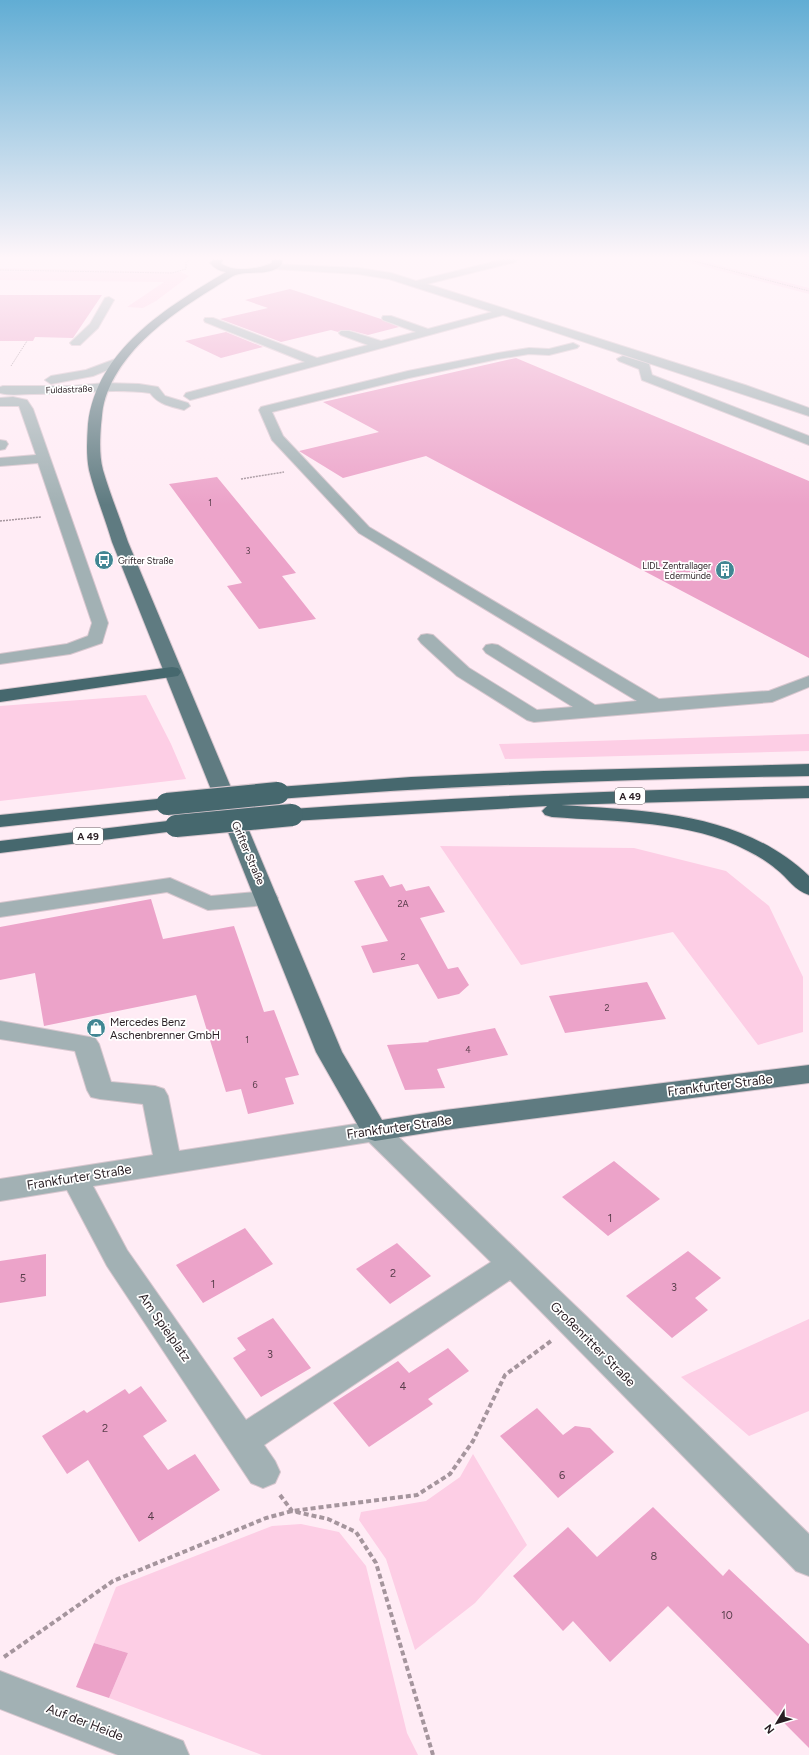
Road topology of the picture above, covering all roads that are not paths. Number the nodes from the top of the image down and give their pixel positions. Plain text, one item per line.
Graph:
1 (136, 342) edge
2 (264, 342) edge
3 (371, 342) edge
4 (391, 342) edge
5 (585, 342) edge
6 (597, 342) edge
7 (380, 345) junction
8 (573, 346) junction
9 (118, 362) junction
10 (316, 362) junction
11 (0, 383) edge
12 (32, 383) junction
13 (105, 387) junction
14 (0, 390) edge
15 (0, 402) edge
16 (809, 412) edge
17 (809, 441) edge
18 (44, 458) junction
19 (0, 462) edge
20 (427, 639) dead end
21 (492, 649) dead end
22 (0, 660) edge
23 (172, 672) junction
24 (809, 681) edge
25 (0, 696) edge
26 (656, 705) junction
27 (592, 711) junction
28 (809, 770) edge
29 (809, 792) edge
30 (451, 804) junction
31 (6, 820) edge
32 (0, 846) edge
33 (809, 888) edge
34 (267, 898) junction
35 (0, 910) edge
36 (0, 1030) edge
37 (806, 1073) edge
38 (375, 1131) junction
39 (168, 1163) junction
40 (74, 1177) junction
41 (0, 1190) edge
42 (511, 1264) junction
43 (242, 1440) junction
44 (263, 1472) road end
45 (809, 1559) edge
46 (0, 1690) edge
47 (169, 1755) edge

1 - 9 main road, Grifter Straße
2 - 10 street
3 - 7 street
4 - 7 street
5 - 8 street
6 - 16 street
7 - 10 street
8 - 17 street
8 - 26 street
9 - 12 street
9 - 13 main road, Grifter Straße
10 - 13 street
11 - 12 street, Fuldastraße
12 - 13 street, Fuldastraße
13 - 14 street, Fuldastraße
13 - 23 main road, Grifter Straße
15 - 18 street
18 - 19 street
18 - 22 street
20 - 27 street
21 - 27 street
23 - 25 highway
23 - 34 main road, Grifter Straße
24 - 26 street
26 - 27 street
28 - 31 highway, A 49, bridge
29 - 30 highway, A 49
30 - 32 highway, A 49, bridge
30 - 33 highway
34 - 35 street
34 - 38 main road, Grifter Straße
36 - 39 street
37 - 38 main road, Frankfurter Straße
38 - 39 street, Frankfurter Straße
38 - 42 street, Großenritter Straße
39 - 40 street, Frankfurter Straße
40 - 41 street, Frankfurter Straße
40 - 43 street, Am Spielplatz
42 - 43 street
42 - 45 street, Großenritter Straße
43 - 44 street, Am Spielplatz
46 - 47 street, Auf der Heide

